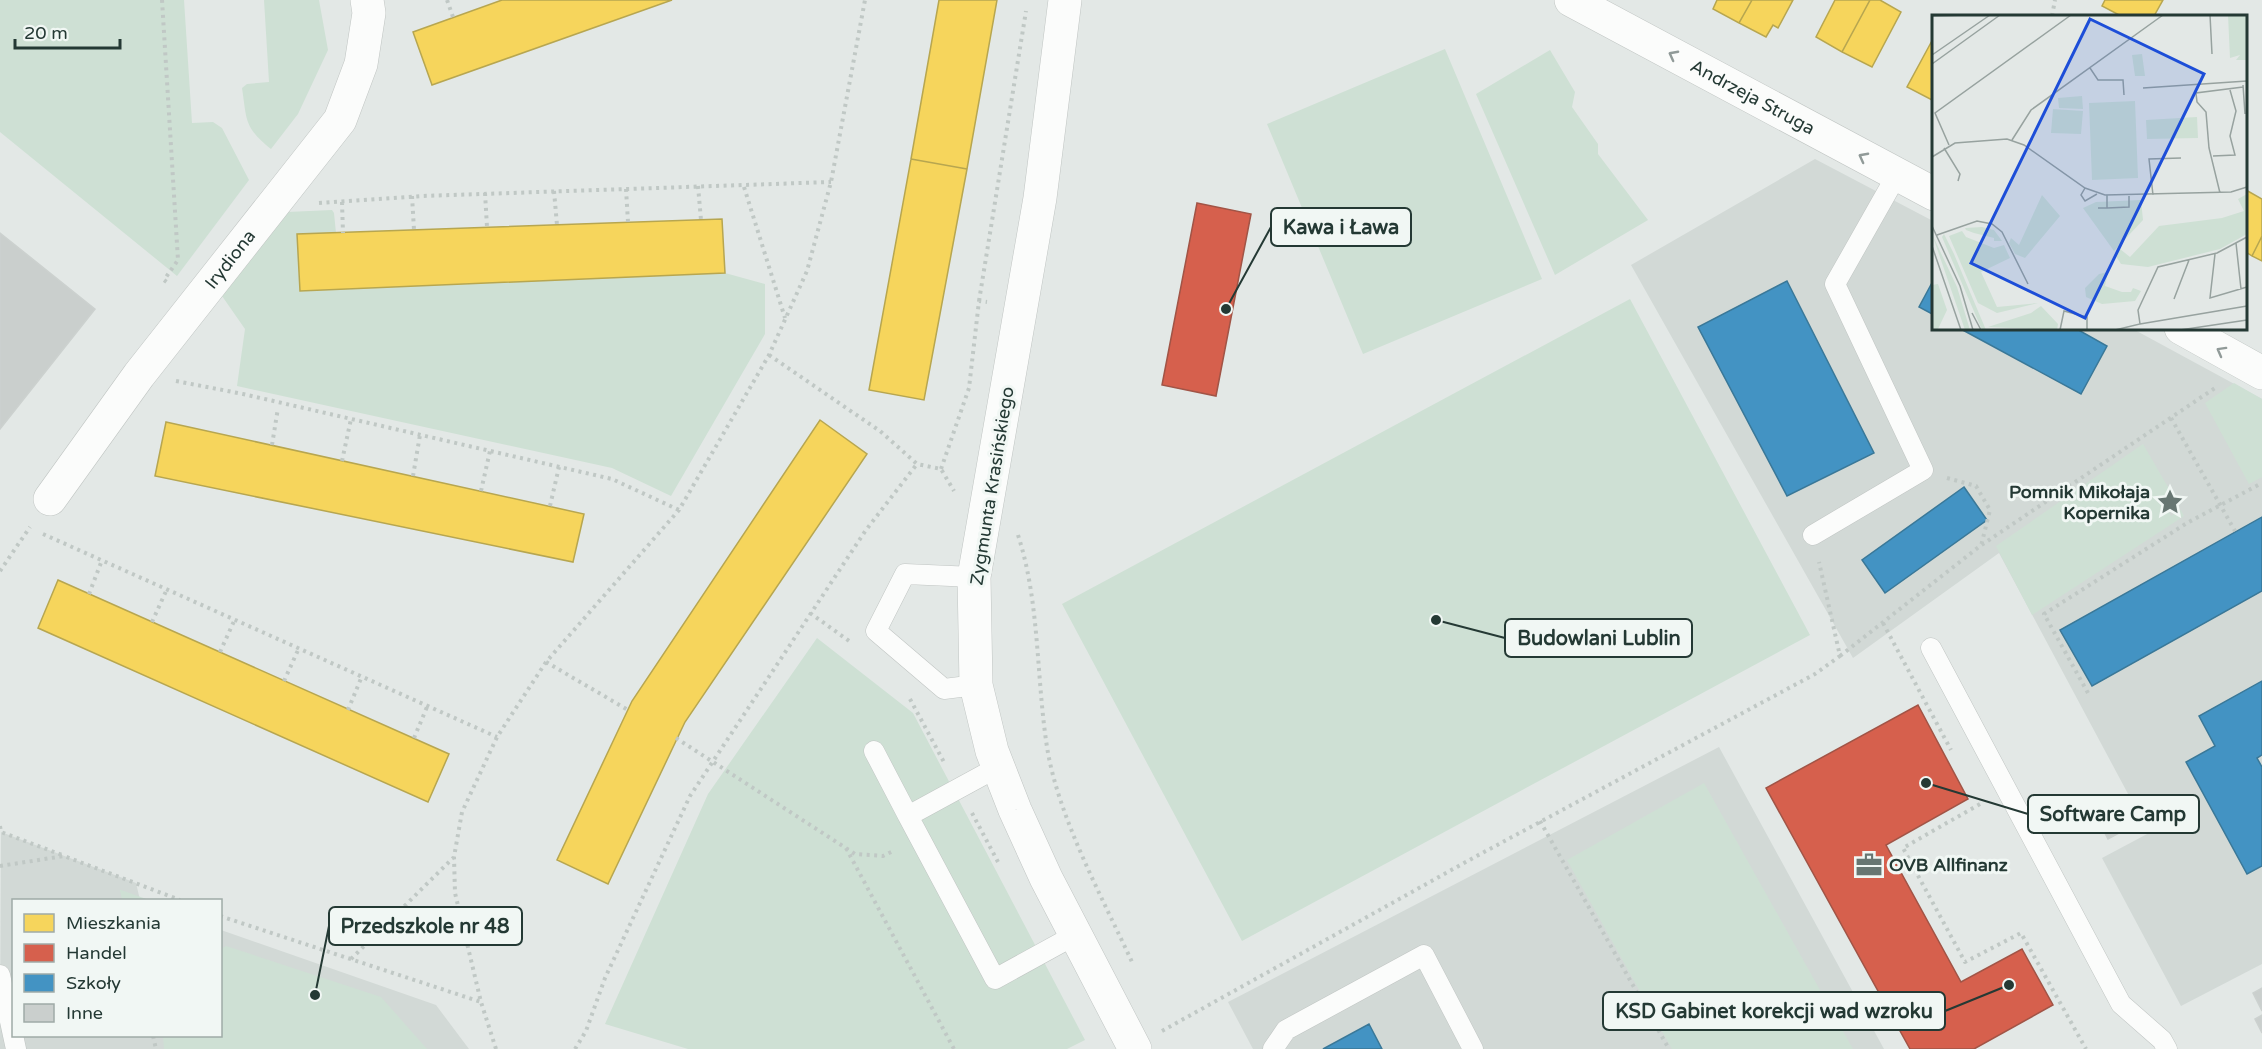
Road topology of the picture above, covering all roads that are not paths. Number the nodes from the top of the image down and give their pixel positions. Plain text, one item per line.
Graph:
1 (367, 0) edge
2 (1065, 0) edge
3 (1571, 0) edge
4 (1894, 174) junction
5 (1932, 193) edge
6 (2185, 330) edge
7 (2262, 373) edge
8 (50, 500) road end
9 (1812, 535) road end
10 (974, 577) junction
11 (1931, 648) dead end
12 (976, 685) junction
13 (874, 751) dead end
14 (998, 767) junction
15 (908, 816) junction
16 (1075, 935) junction
17 (0, 975) edge
18 (12, 1030) edge
19 (1134, 1048) edge
20 (1273, 1049) edge
21 (1473, 1049) edge
22 (2167, 1049) edge

1 - 8 street, Irydiona
2 - 10 street, Zygmunta Krasińskiego
4 -> 3 street, Andrzeja Struga
4 - 5 street, Andrzeja Struga
4 - 9 lane
7 -> 6 street
10 - 12 street, Zygmunta Krasińskiego
10 - 12 lane
11 - 22 lane
12 - 14 street, Zygmunta Krasińskiego
13 - 15 lane
14 - 15 lane
14 - 16 street, Zygmunta Krasińskiego
15 - 16 lane
16 - 19 street, Zygmunta Krasińskiego
17 - 18 lane
20 - 21 lane

